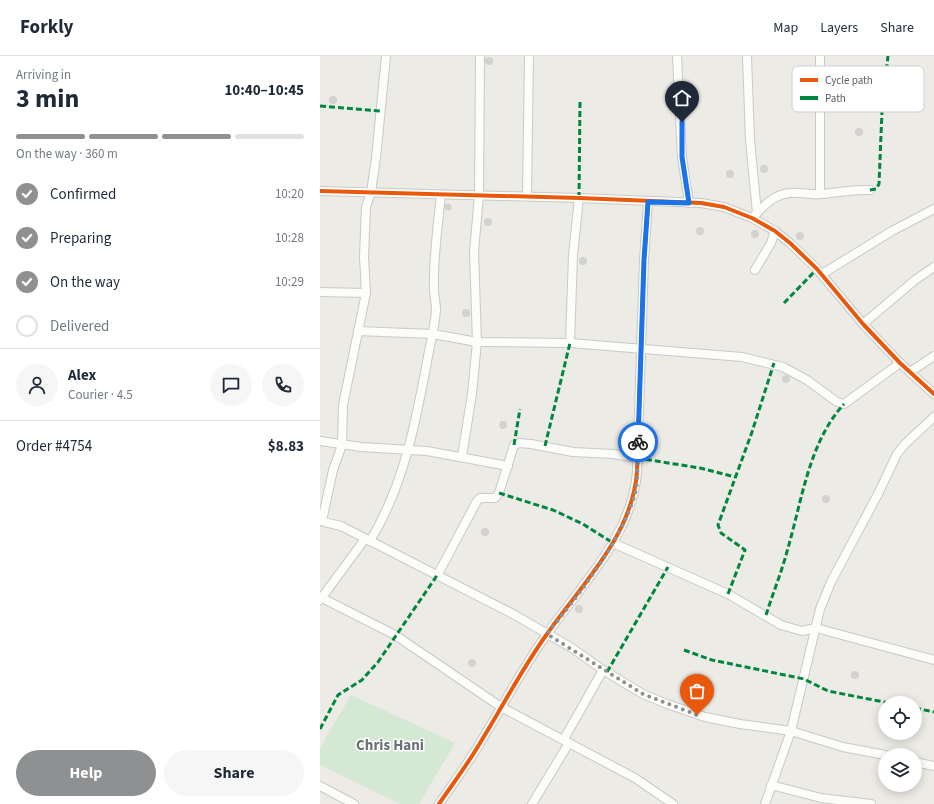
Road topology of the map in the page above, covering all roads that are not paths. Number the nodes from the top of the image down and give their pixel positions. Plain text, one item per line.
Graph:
1 (386, 56) edge
2 (480, 56) edge
3 (529, 56) edge
4 (677, 56) edge
5 (747, 56) edge
6 (820, 112) edge
7 (870, 190) dead end
8 (320, 191) edge
9 (371, 192) junction
10 (820, 194) junction
11 (441, 195) junction
12 (479, 195) junction
13 (527, 196) junction
14 (579, 198) junction
15 (648, 202) junction
16 (689, 203) junction
17 (934, 209) edge
18 (755, 215) junction
19 (775, 231) junction
20 (934, 266) edge
21 (754, 270) dead end
22 (822, 274) junction
23 (320, 292) edge
24 (366, 293) junction
25 (863, 324) junction
26 (358, 331) junction
27 (433, 334) junction
28 (477, 342) junction
29 (570, 343) junction
30 (642, 349) junction
31 (934, 356) edge
32 (900, 363) junction
33 (910, 372) junction
34 (934, 394) edge
35 (934, 417) edge
36 (320, 442) edge
37 (342, 446) junction
38 (409, 450) junction
39 (462, 456) junction
40 (637, 458) junction
41 (508, 466) junction
42 (321, 521) edge
43 (367, 540) junction
44 (613, 543) junction
45 (438, 574) junction
46 (321, 599) edge
47 (816, 628) junction
48 (547, 634) junction
49 (934, 660) edge
50 (603, 670) junction
51 (501, 707) junction
52 (791, 731) junction
53 (567, 741) junction
54 (878, 754) edge
55 (922, 763) edge
56 (934, 766) edge
57 (320, 786) edge
58 (771, 786) junction
59 (351, 803) edge
60 (440, 804) edge
61 (532, 804) edge
62 (672, 804) edge
63 (765, 804) edge
64 (872, 804) edge

1 - 9 street
2 - 12 street
3 - 13 street
4 - 16 street
5 - 18 street
6 - 10 street
7 - 10 street
8 - 9 street
9 - 11 street
9 - 24 street
10 - 18 street
11 - 12 street
11 - 27 street
12 - 13 street
12 - 28 street
13 - 14 street
14 - 15 street
14 - 29 street
15 - 16 street
15 - 30 street
16 - 18 street
17 - 22 street
18 - 19 street
19 - 21 street
19 - 22 street
20 - 25 street
22 - 25 street
23 - 24 street
24 - 26 street
25 - 32 street
26 - 27 street
26 - 37 street
27 - 28 street
27 - 38 street
28 - 29 street
28 - 39 street
29 - 30 street
30 - 32 street
30 - 40 street
31 - 33 street
32 - 33 street
33 - 34 street
35 - 47 street
36 - 37 street
37 - 38 street
37 - 42 street
38 - 39 street
38 - 43 street
39 - 41 street
40 - 41 street
40 - 44 street
41 - 45 street
42 - 43 street
43 - 45 street
43 - 46 street
44 - 47 street
44 - 48 street
45 - 48 street
46 - 51 street
47 - 49 street
47 - 52 street
48 - 50 street
48 - 51 street
50 - 52 street
50 - 53 street
51 - 53 street
51 - 60 street
52 - 54 street
52 - 58 street
53 - 61 street
53 - 62 street
55 - 56 street
57 - 59 street
58 - 63 street
58 - 64 street

